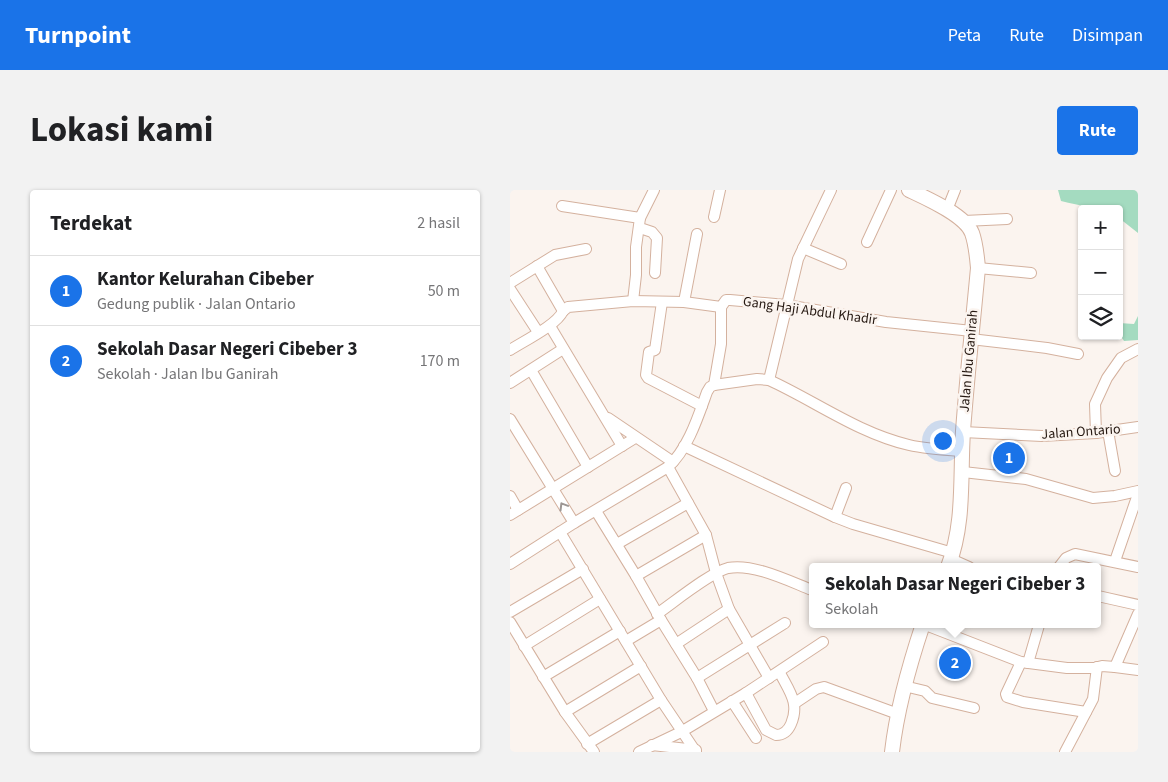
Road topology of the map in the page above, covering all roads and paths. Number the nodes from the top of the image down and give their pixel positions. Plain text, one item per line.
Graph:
1 (654, 190) edge
2 (720, 190) edge
3 (831, 190) edge
4 (891, 190) edge
5 (909, 190) edge
6 (955, 190) edge
7 (562, 206) dead end
8 (947, 210) junction
9 (714, 217) dead end
10 (1008, 219) dead end
11 (964, 221) junction
12 (640, 223) junction
13 (697, 234) dead end
14 (867, 242) dead end
15 (586, 248) dead end
16 (803, 248) junction
17 (841, 264) dead end
18 (537, 266) junction
19 (978, 268) junction
20 (655, 272) dead end
21 (1031, 273) dead end
22 (510, 283) edge
23 (510, 288) edge
24 (633, 301) junction
25 (662, 302) junction
26 (684, 302) junction
27 (786, 305) junction
28 (721, 307) junction
29 (563, 311) junction
30 (550, 326) junction
31 (538, 332) junction
32 (971, 335) junction
33 (563, 349) junction
34 (1138, 349) edge
35 (510, 350) edge
36 (1078, 354) dead end
37 (530, 370) junction
38 (768, 380) junction
39 (510, 383) edge
40 (714, 385) junction
41 (702, 406) junction
42 (605, 416) junction
43 (510, 419) edge
44 (1138, 428) edge
45 (1108, 430) junction
46 (963, 432) junction
47 (1096, 433) junction
48 (635, 438) junction
49 (622, 446) junction
50 (684, 446) junction
51 (962, 451) junction
52 (670, 465) junction
53 (588, 467) junction
54 (1115, 471) dead end
55 (963, 472) junction
56 (846, 488) dead end
57 (553, 489) junction
58 (1138, 493) edge
59 (510, 496) edge
60 (688, 503) junction
61 (596, 511) junction
62 (514, 512) edge
63 (834, 517) junction
64 (574, 523) junction
65 (560, 532) junction
66 (706, 535) junction
67 (617, 544) junction
68 (951, 560) edge
69 (1115, 561) junction
70 (1062, 563) edge
71 (510, 564) edge
72 (1138, 567) edge
73 (583, 569) junction
74 (716, 573) junction
75 (636, 576) junction
76 (809, 589) edge
77 (1101, 597) edge
78 (600, 599) junction
79 (1138, 605) edge
80 (729, 609) junction
81 (510, 612) edge
82 (1138, 614) edge
83 (659, 617) junction
84 (510, 622) edge
85 (785, 623) dead end
86 (922, 628) edge
87 (933, 628) edge
88 (1038, 628) edge
89 (620, 631) junction
90 (626, 641) junction
91 (823, 642) dead end
92 (676, 644) junction
93 (750, 645) junction
94 (524, 646) junction
95 (1024, 663) junction
96 (641, 666) junction
97 (1097, 667) junction
98 (1115, 667) junction
99 (1138, 670) edge
100 (780, 673) junction
101 (544, 677) junction
102 (697, 678) junction
103 (769, 678) junction
104 (904, 686) junction
105 (746, 693) junction
106 (661, 700) junction
107 (732, 701) junction
108 (795, 704) junction
109 (974, 708) dead end
110 (714, 711) junction
111 (565, 712) junction
112 (1086, 712) junction
113 (898, 714) junction
114 (681, 732) junction
115 (756, 738) dead end
116 (591, 748) edge
117 (646, 749) edge
118 (696, 751) edge
119 (892, 752) edge
120 (1065, 752) edge

1 - 12 street
2 - 9 street
3 - 16 street
4 - 14 street
5 - 8 main road
6 - 8 street
7 - 12 street
8 - 11 main road
10 - 11 street
11 - 19 main road, Jalan Ibu Ganirah
12 - 20 street
12 - 24 street
13 - 26 street
15 - 18 street
16 - 17 street
16 - 27 street
18 - 22 street
18 - 29 street
19 - 21 street
19 - 32 main road, Jalan Ibu Ganirah
23 - 31 street
24 - 25 street, Gang Haji Abdul Khadir
24 - 29 street, Gang Haji Abdul Khadir
25 - 26 street, Gang Haji Abdul Khadir
25 - 41 street
26 - 28 street, Gang Haji Abdul Khadir
27 - 28 street, Gang Haji Abdul Khadir
27 - 32 street, Gang Haji Abdul Khadir
27 - 38 street
28 - 40 street
29 - 30 street
30 - 31 street
30 - 33 street
31 - 35 street
32 - 36 street, Gang Haji Abdul Khadir
32 - 46 main road, Jalan Ibu Ganirah
33 - 37 street
33 - 42 street
34 - 47 street
37 - 39 street
37 - 53 street
38 - 40 street
38 - 51 street
40 - 41 street
41 - 50 street
42 - 48 street
42 - 49 street
43 - 57 street
44 - 45 street, Jalan Ontario
45 - 47 street, Jalan Ontario
45 - 54 street
46 - 47 street, Jalan Ontario
46 - 51 main road, Jalan Ibu Ganirah
48 - 49 street
48 - 52 street
49 - 53 street
50 - 52 street
50 - 63 street
51 - 55 main road, Jalan Ibu Ganirah
52 - 60 street
52 - 61 street
53 - 57 street
55 - 58 street
55 - 68 main road, Jalan Ibu Ganirah
56 - 63 street
57 - 62 street
64 -> 57 street
58 - 69 street
59 - 62 street
60 - 66 street
60 - 67 street
61 - 64 street
61 - 67 street
63 - 68 street
64 - 65 street
65 - 71 street
65 - 73 street
66 - 74 street
66 - 75 street
67 - 75 street
69 - 70 street
69 - 72 street
73 - 78 street
73 - 81 street
74 - 76 street
74 - 80 street
74 - 83 street
75 - 83 street
77 - 79 street
78 - 89 street
78 - 94 street
80 - 92 street
80 - 93 street
82 - 98 street
83 - 90 street
83 - 92 street
84 - 94 street
85 - 93 street
86 - 104 main road
87 - 95 street
88 - 95 street
89 - 90 street
89 - 101 street
90 - 96 street
91 - 100 street
92 - 102 street
93 - 102 street
93 - 103 street
94 - 101 street
95 - 97 street
95 - 112 street
96 - 106 street
96 - 111 street
97 - 98 street
97 - 112 street
98 - 99 street
100 - 103 street
100 - 108 street
101 - 111 street
102 - 110 street
103 - 105 street
104 - 109 street
104 - 113 main road
105 - 107 street
105 - 108 street
106 - 114 street
106 - 116 street
107 - 110 street
107 - 115 street
108 - 113 street
110 - 114 street
111 - 116 street
112 - 120 street
113 - 119 main road
114 - 117 street
114 - 118 street
117 - 118 street

